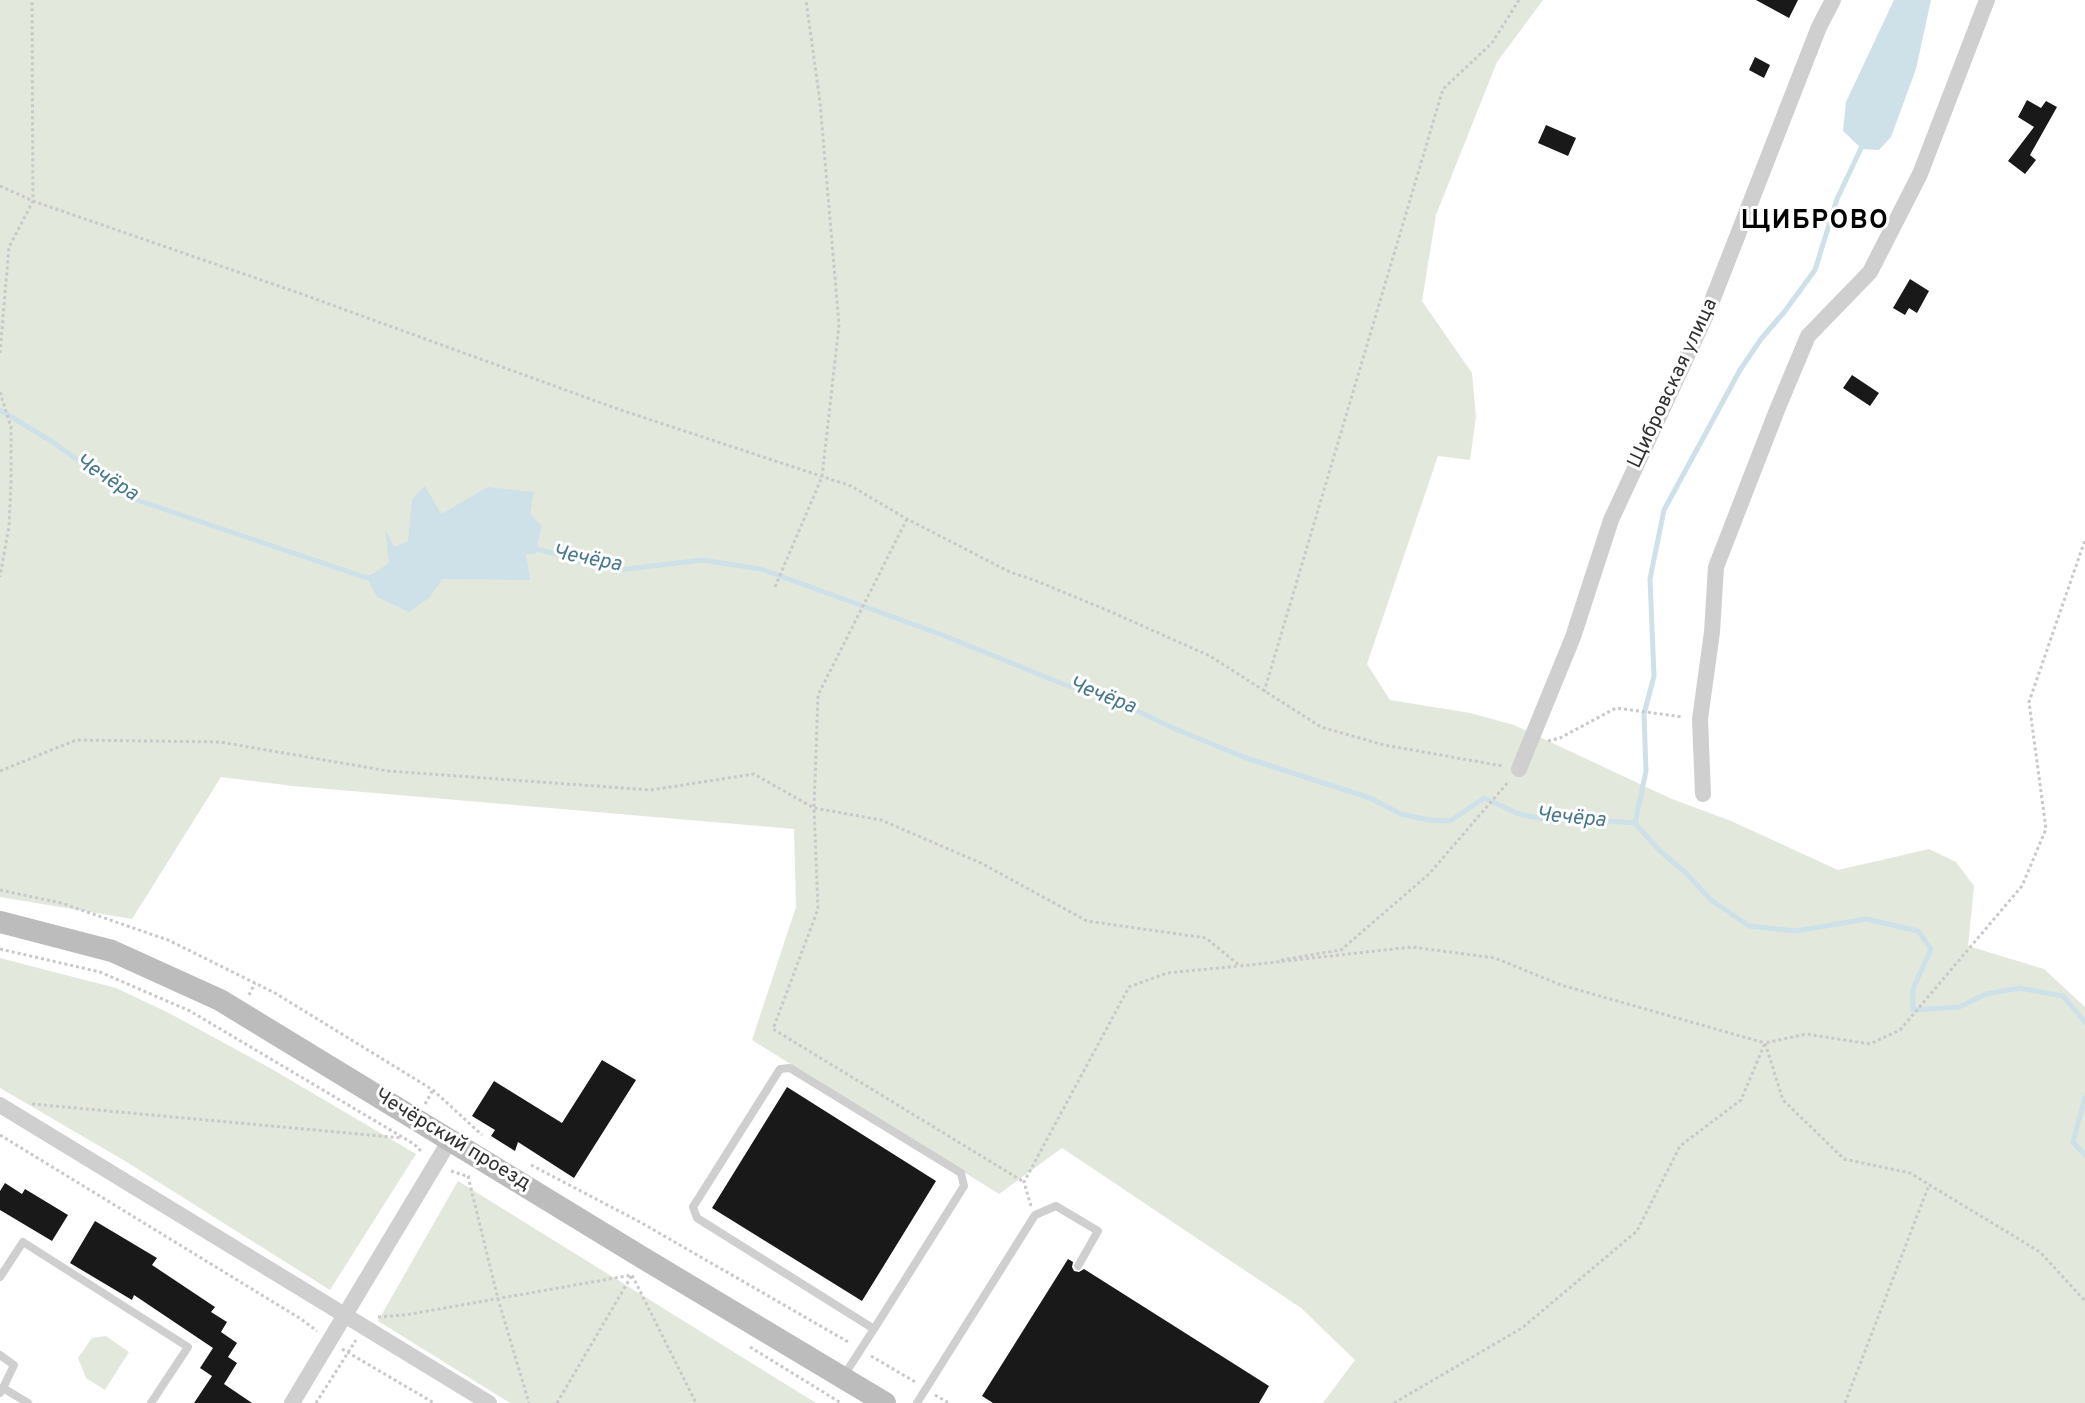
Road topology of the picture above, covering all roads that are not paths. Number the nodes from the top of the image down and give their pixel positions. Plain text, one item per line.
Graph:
1 (1833, 0) edge
2 (1987, 0) edge
3 (1519, 769) road end
4 (1703, 794) dead end
5 (0, 922) edge
6 (0, 1105) edge
7 (450, 1140) junction
8 (1078, 1266) dead end
9 (0, 1278) edge
10 (346, 1314) junction
11 (874, 1329) junction
12 (0, 1355) edge
13 (843, 1378) junction
14 (2, 1390) edge
15 (28, 1403) edge
16 (151, 1403) edge
17 (292, 1403) edge
18 (489, 1403) edge
19 (885, 1403) edge
20 (917, 1403) edge

1 - 3 street, Щибровская улица
2 - 4 street
5 - 7 main road, Чечёрский проезд
6 - 10 street
7 - 10 street
7 - 13 main road, Чечёрский проезд
8 - 20 lane
9 - 16 lane
10 - 17 street
10 - 18 street
11 - 11 lane
11 - 13 lane
12 - 14 lane
13 - 19 main road, Чечёрский проезд
14 - 15 lane

